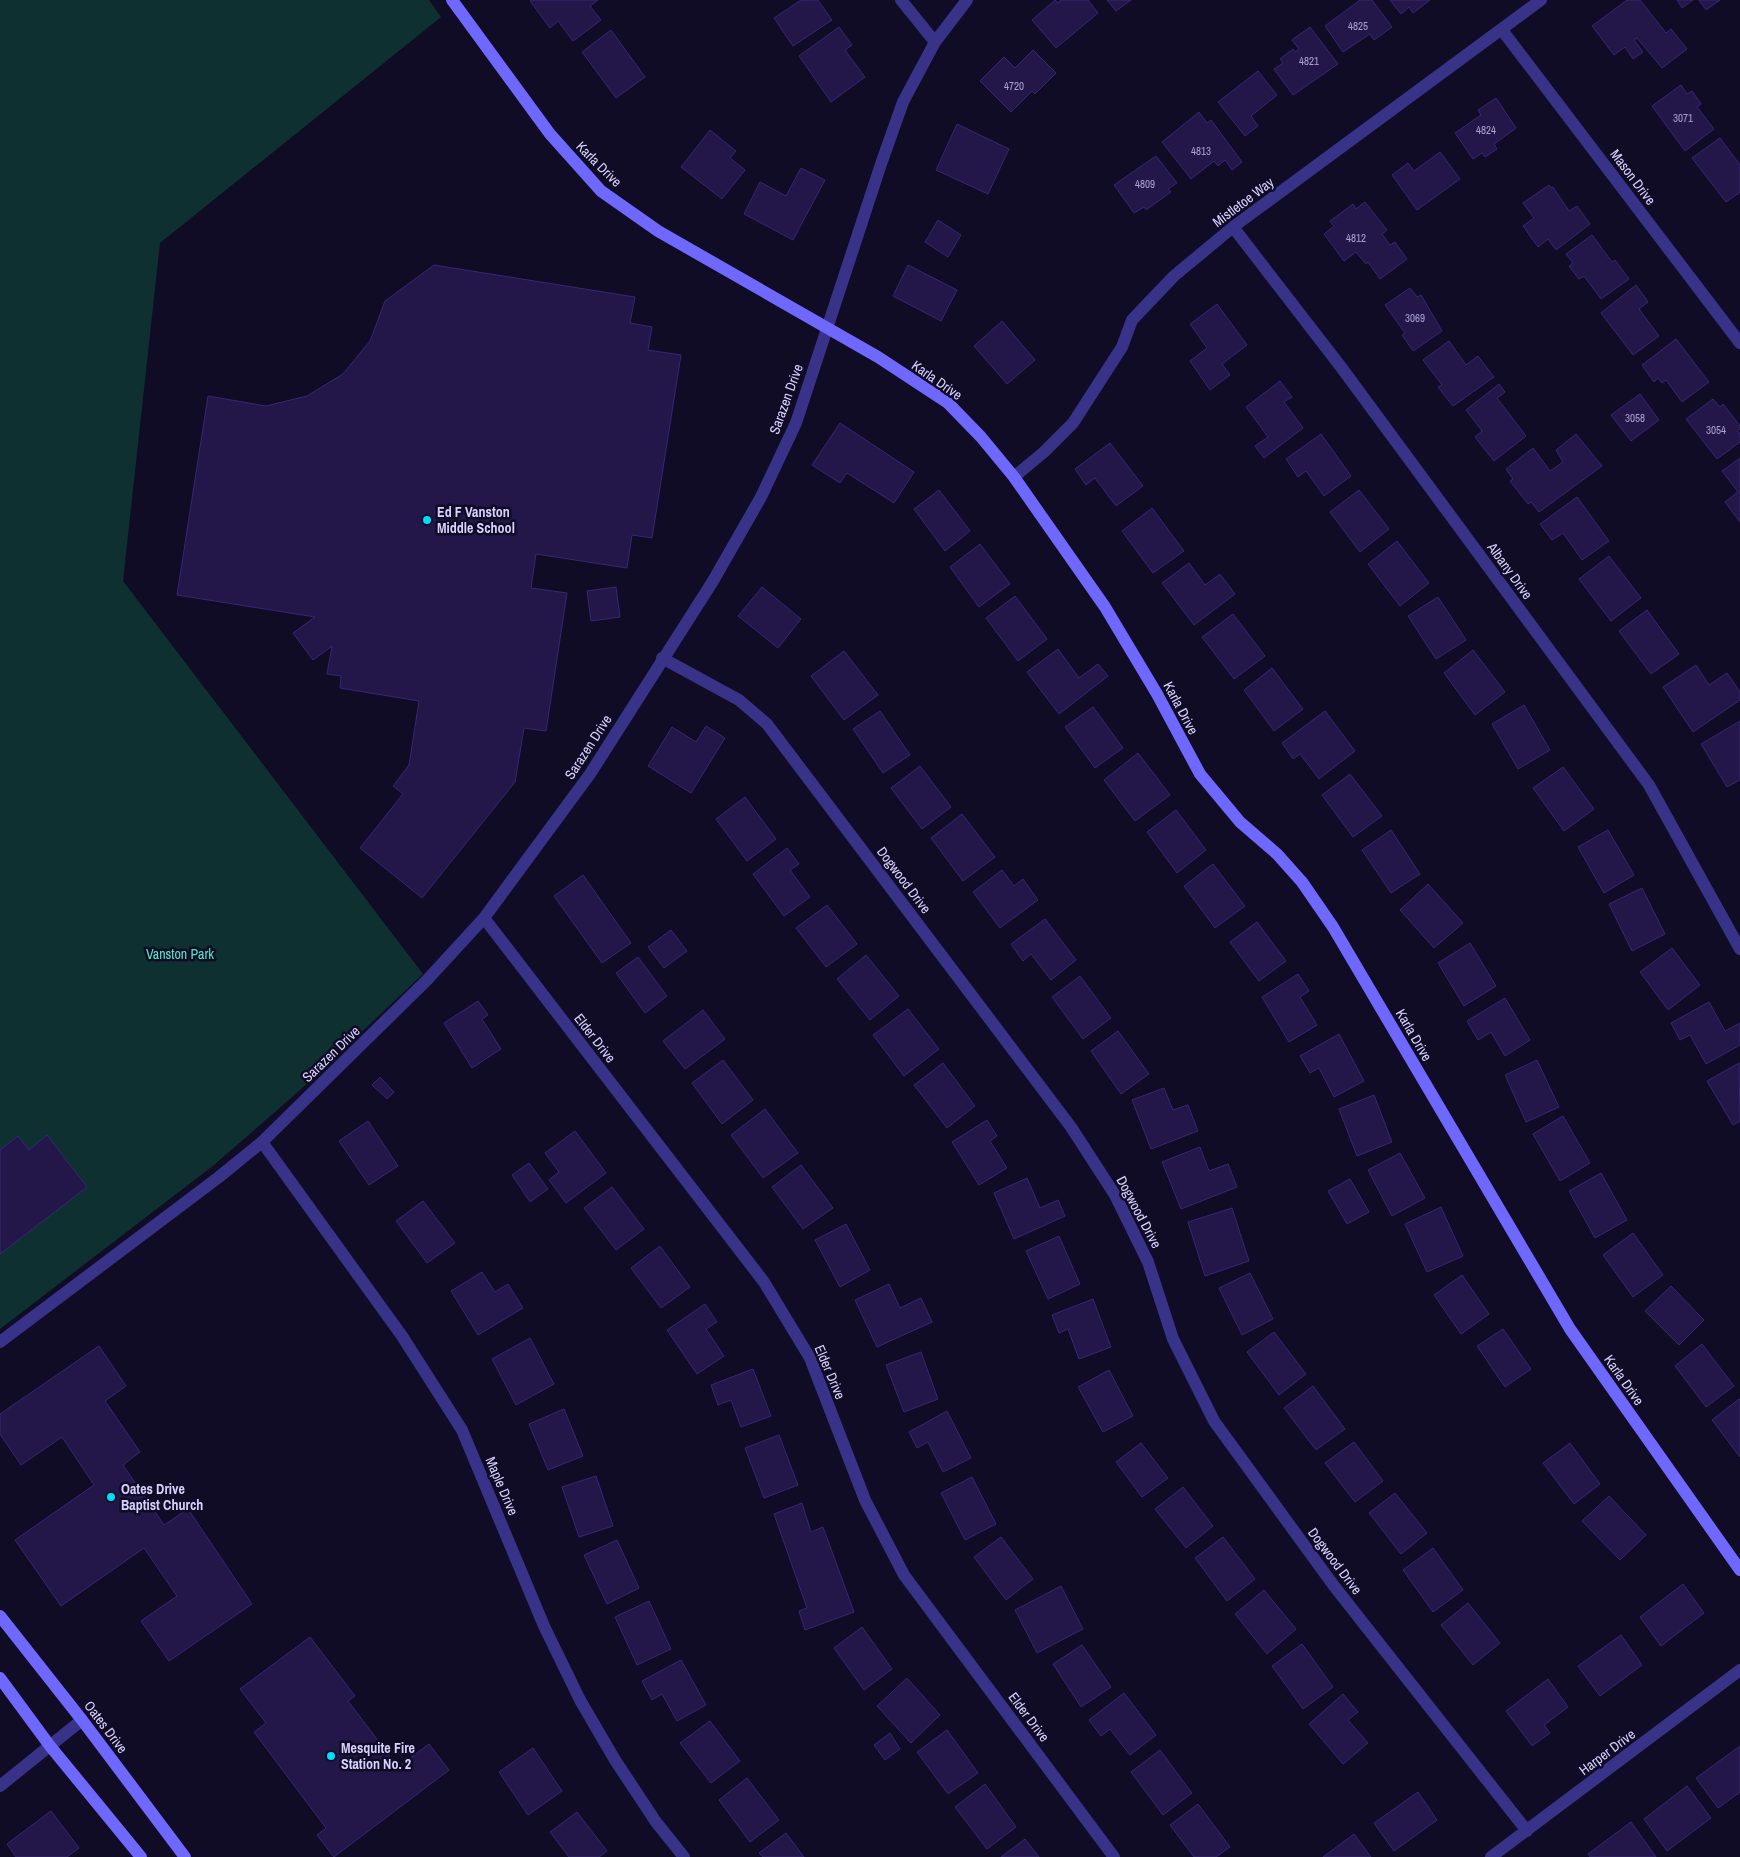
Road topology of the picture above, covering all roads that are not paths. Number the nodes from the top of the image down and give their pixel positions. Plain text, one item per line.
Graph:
1 (452, 0) edge
2 (901, 0) edge
3 (967, 0) edge
4 (1541, 0) edge
5 (1502, 30) junction
6 (935, 42) junction
7 (1232, 227) junction
8 (826, 328) junction
9 (1740, 343) edge
10 (1014, 477) junction
11 (662, 658) junction
12 (484, 918) junction
13 (1740, 949) edge
14 (262, 1142) junction
15 (0, 1342) edge
16 (1740, 1570) edge
17 (0, 1616) edge
18 (1740, 1670) edge
19 (0, 1678) edge
20 (82, 1720) junction
21 (50, 1746) junction
22 (0, 1786) edge
23 (1527, 1831) junction
24 (142, 1857) edge
25 (185, 1857) edge
26 (684, 1857) edge
27 (1114, 1857) edge
28 (1491, 1857) edge

1 - 8 street, Karla Drive
2 - 6 street
3 - 6 street, Sarazen Drive
4 - 5 street, Mistletoe Way
5 - 7 street, Mistletoe Way
5 - 9 street, Mason Drive
6 - 8 street, Sarazen Drive
7 - 10 street, Mistletoe Way
7 - 13 street, Albany Drive
8 - 10 street, Karla Drive
8 - 11 street, Sarazen Drive
10 - 16 street, Karla Drive
11 - 12 street, Sarazen Drive
11 - 23 street, Dogwood Drive
12 - 14 street, Sarazen Drive
12 - 27 street, Elder Drive
14 - 15 street, Sarazen Drive
14 - 26 street, Maple Drive
17 - 20 street, Oates Drive
18 - 23 street, Harper Drive
19 - 21 street
20 - 21 street
20 - 25 street, Oates Drive
21 - 22 street
21 - 24 street
23 - 28 street, Harper Drive

